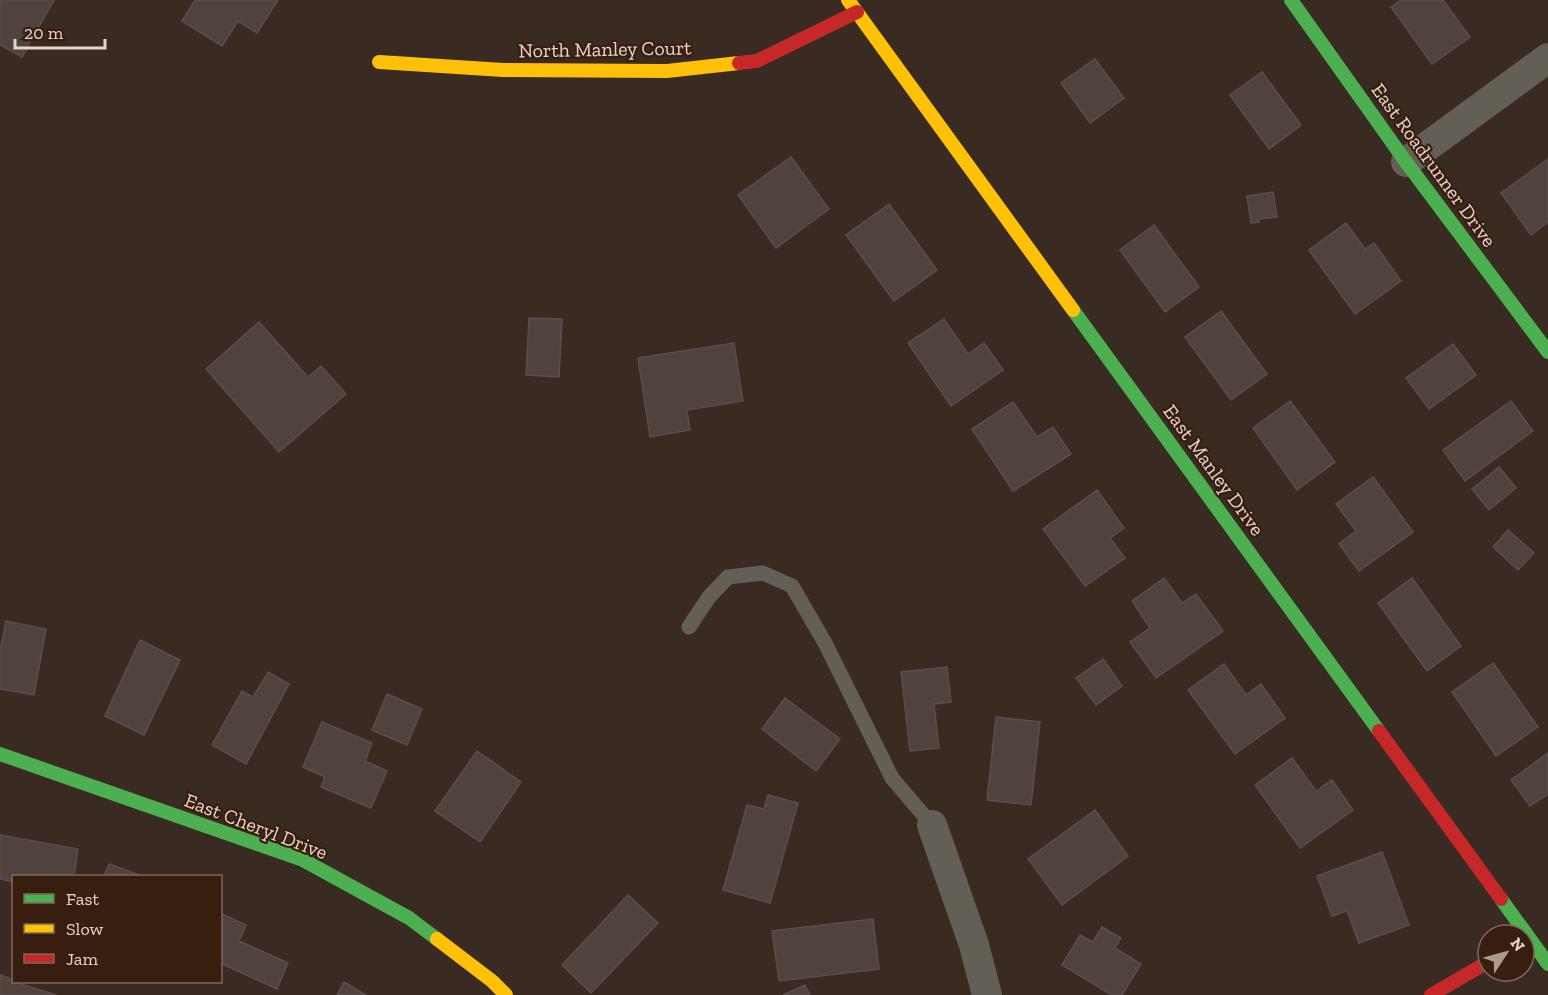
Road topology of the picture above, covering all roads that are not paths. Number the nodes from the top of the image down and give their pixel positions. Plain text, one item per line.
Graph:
1 (848, 0) edge
2 (1291, 0) edge
3 (857, 12) junction
4 (1548, 58) edge
5 (379, 62) dead end
6 (1406, 162) junction
7 (1548, 352) edge
8 (689, 627) dead end
9 (0, 754) edge
10 (932, 825) joint
11 (1522, 923) edge
12 (1536, 944) edge
13 (1548, 964) edge
14 (1476, 969) edge
15 (506, 995) edge
16 (987, 995) edge
17 (1431, 995) edge

1 - 3 street, East Manley Drive
2 - 6 street, East Roadrunner Drive
3 - 5 street, North Manley Court
3 - 11 street, East Manley Drive
4 - 6 street
6 - 7 street, East Roadrunner Drive
8 - 10 lane
9 - 15 street, East Cheryl Drive
10 - 16 street
12 - 13 street, East Manley Drive
14 - 17 street

